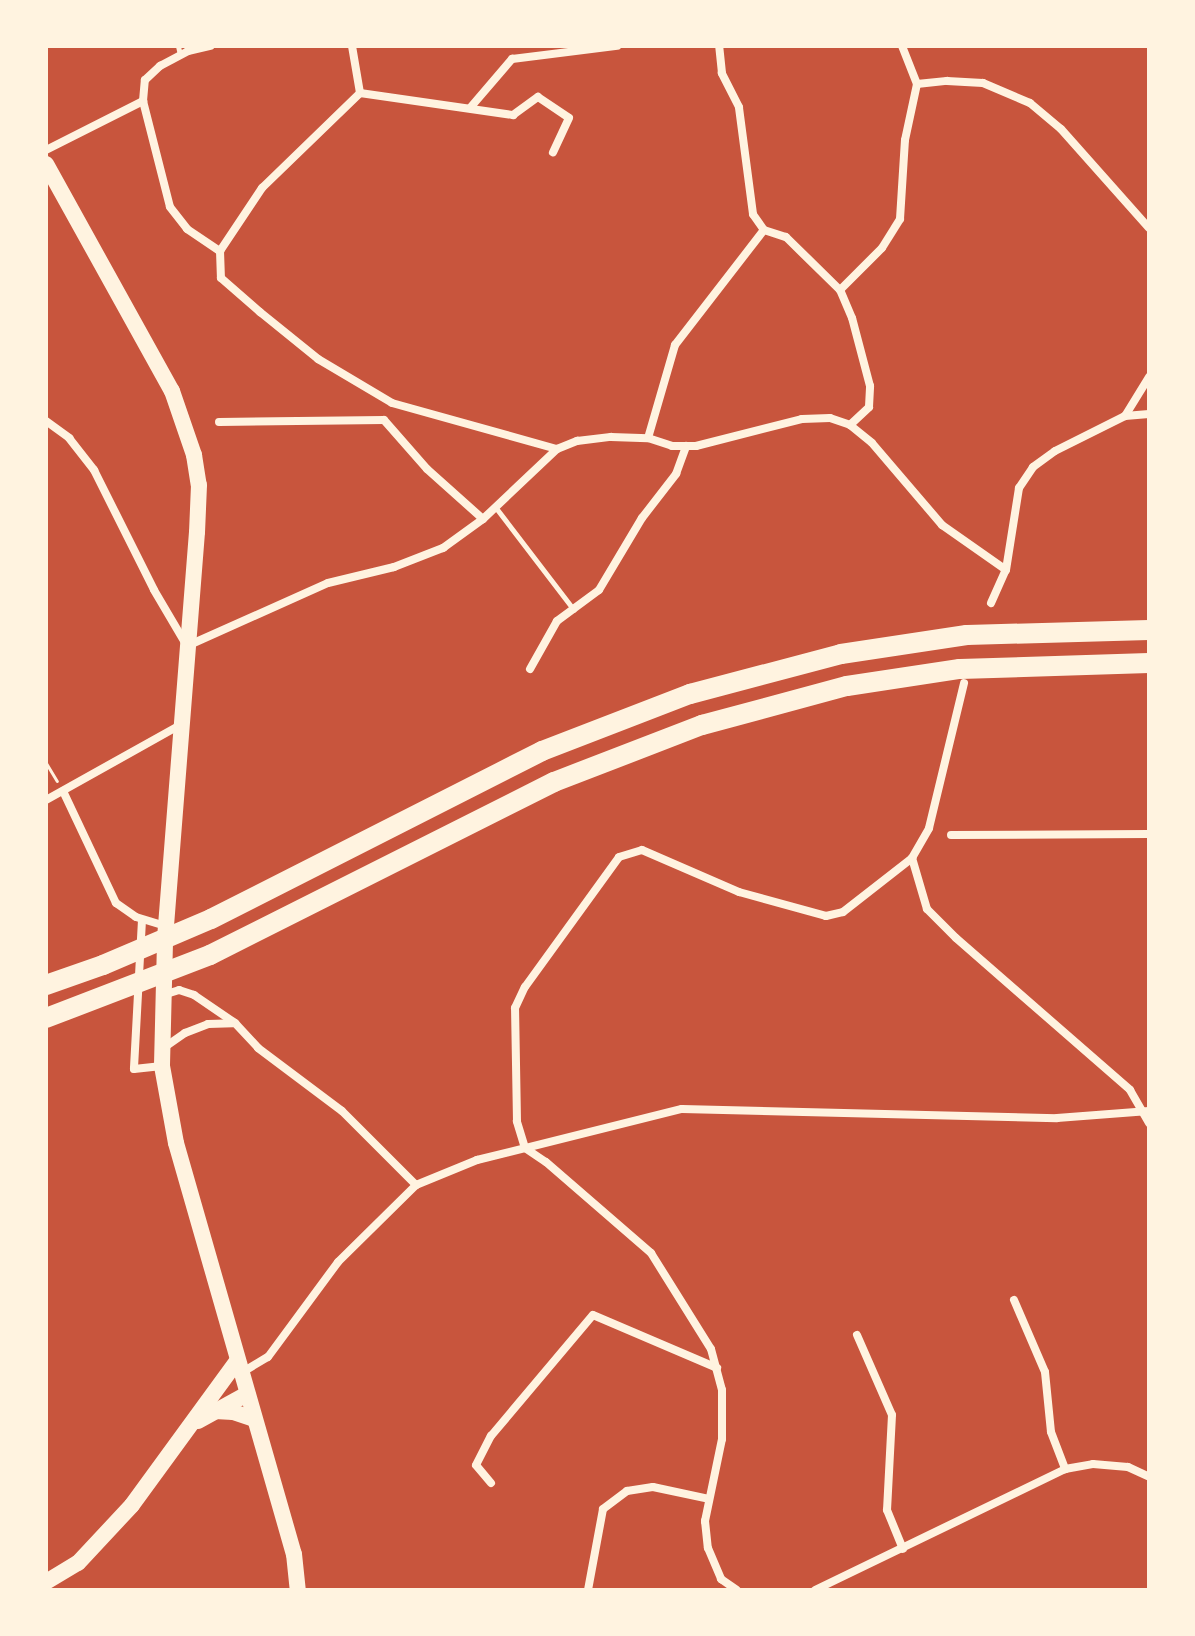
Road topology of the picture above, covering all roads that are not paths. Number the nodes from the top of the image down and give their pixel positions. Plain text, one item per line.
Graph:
1 (210, 46) edge
2 (352, 46) edge
3 (617, 46) edge
4 (719, 46) edge
5 (902, 46) edge
6 (179, 50) edge
7 (917, 84) junction
8 (360, 93) junction
9 (143, 101) junction
10 (470, 108) junction
11 (46, 150) edge
12 (553, 152) dead end
13 (46, 164) edge
14 (1149, 228) edge
15 (764, 230) junction
16 (220, 251) junction
17 (840, 290) junction
18 (1149, 377) edge
19 (392, 403) junction
20 (1149, 414) edge
21 (1125, 416) junction
22 (384, 420) junction
23 (219, 422) dead end
24 (47, 423) edge
25 (850, 425) junction
26 (648, 438) junction
27 (686, 446) junction
28 (557, 449) junction
29 (495, 507) junction
30 (483, 519) junction
31 (1006, 570) junction
32 (991, 603) dead end
33 (574, 610) junction
34 (1149, 630) edge
35 (187, 646) junction
36 (1149, 663) edge
37 (530, 669) dead end
38 (964, 683) dead end
39 (181, 725) junction
40 (63, 791) junction
41 (46, 800) edge
42 (1149, 834) edge
43 (951, 835) dead end
44 (912, 858) junction
45 (142, 920) junction
46 (166, 926) junction
47 (46, 985) edge
48 (162, 995) junction
49 (46, 1018) edge
50 (235, 1023) junction
51 (161, 1058) junction
52 (1145, 1111) edge
53 (1149, 1123) edge
54 (525, 1148) junction
55 (416, 1185) junction
56 (1014, 1300) dead end
57 (857, 1335) dead end
58 (239, 1367) junction
59 (717, 1368) junction
60 (247, 1394) junction
61 (213, 1411) junction
62 (254, 1419) junction
63 (190, 1427) junction
64 (1065, 1469) junction
65 (1149, 1477) edge
66 (491, 1483) dead end
67 (709, 1499) junction
68 (903, 1549) junction
69 (46, 1582) edge
70 (298, 1590) edge
71 (588, 1590) edge
72 (737, 1590) edge
73 (815, 1590) edge

1 - 6 street
2 - 8 street
3 - 10 street
4 - 15 street
5 - 7 street
6 - 9 street
7 - 14 street
7 - 17 street
8 - 10 street
8 - 16 street
9 - 11 street
9 - 16 street
10 - 12 street
13 - 35 main road
15 - 17 street
15 - 26 street
16 - 19 street
17 - 25 street
18 - 21 street
19 - 22 street
19 - 28 street
20 - 21 street
21 - 31 street
22 - 23 street
22 - 30 street
24 - 35 street
25 - 27 street
25 - 31 street
26 - 27 street
26 - 28 street
27 - 33 street
28 - 29 street
29 - 30 street
29 - 33 lane
30 - 35 street
31 - 32 street
33 - 37 street
34 - 47 highway
35 - 39 main road
36 - 49 highway
38 - 44 street
39 - 40 street
39 - 46 main road
40 - 41 street
40 - 45 street
42 - 43 street
44 - 52 street
44 - 54 street
45 - 46 street
45 - 51 street
46 - 48 main road
48 - 50 street
48 - 51 main road
50 - 51 street
50 - 55 street
51 - 58 main road
52 - 53 street
52 - 54 street
54 - 55 street
54 - 59 street
55 - 58 street
56 - 64 street
57 - 68 street
58 - 60 main road
58 - 63 main road
59 - 66 street
59 - 67 street
60 - 61 main road
60 - 62 main road
61 - 62 main road
61 - 63 main road
62 - 70 main road
63 - 69 main road
64 - 65 street
64 - 68 street
67 - 71 street
67 - 72 street
68 - 73 street

